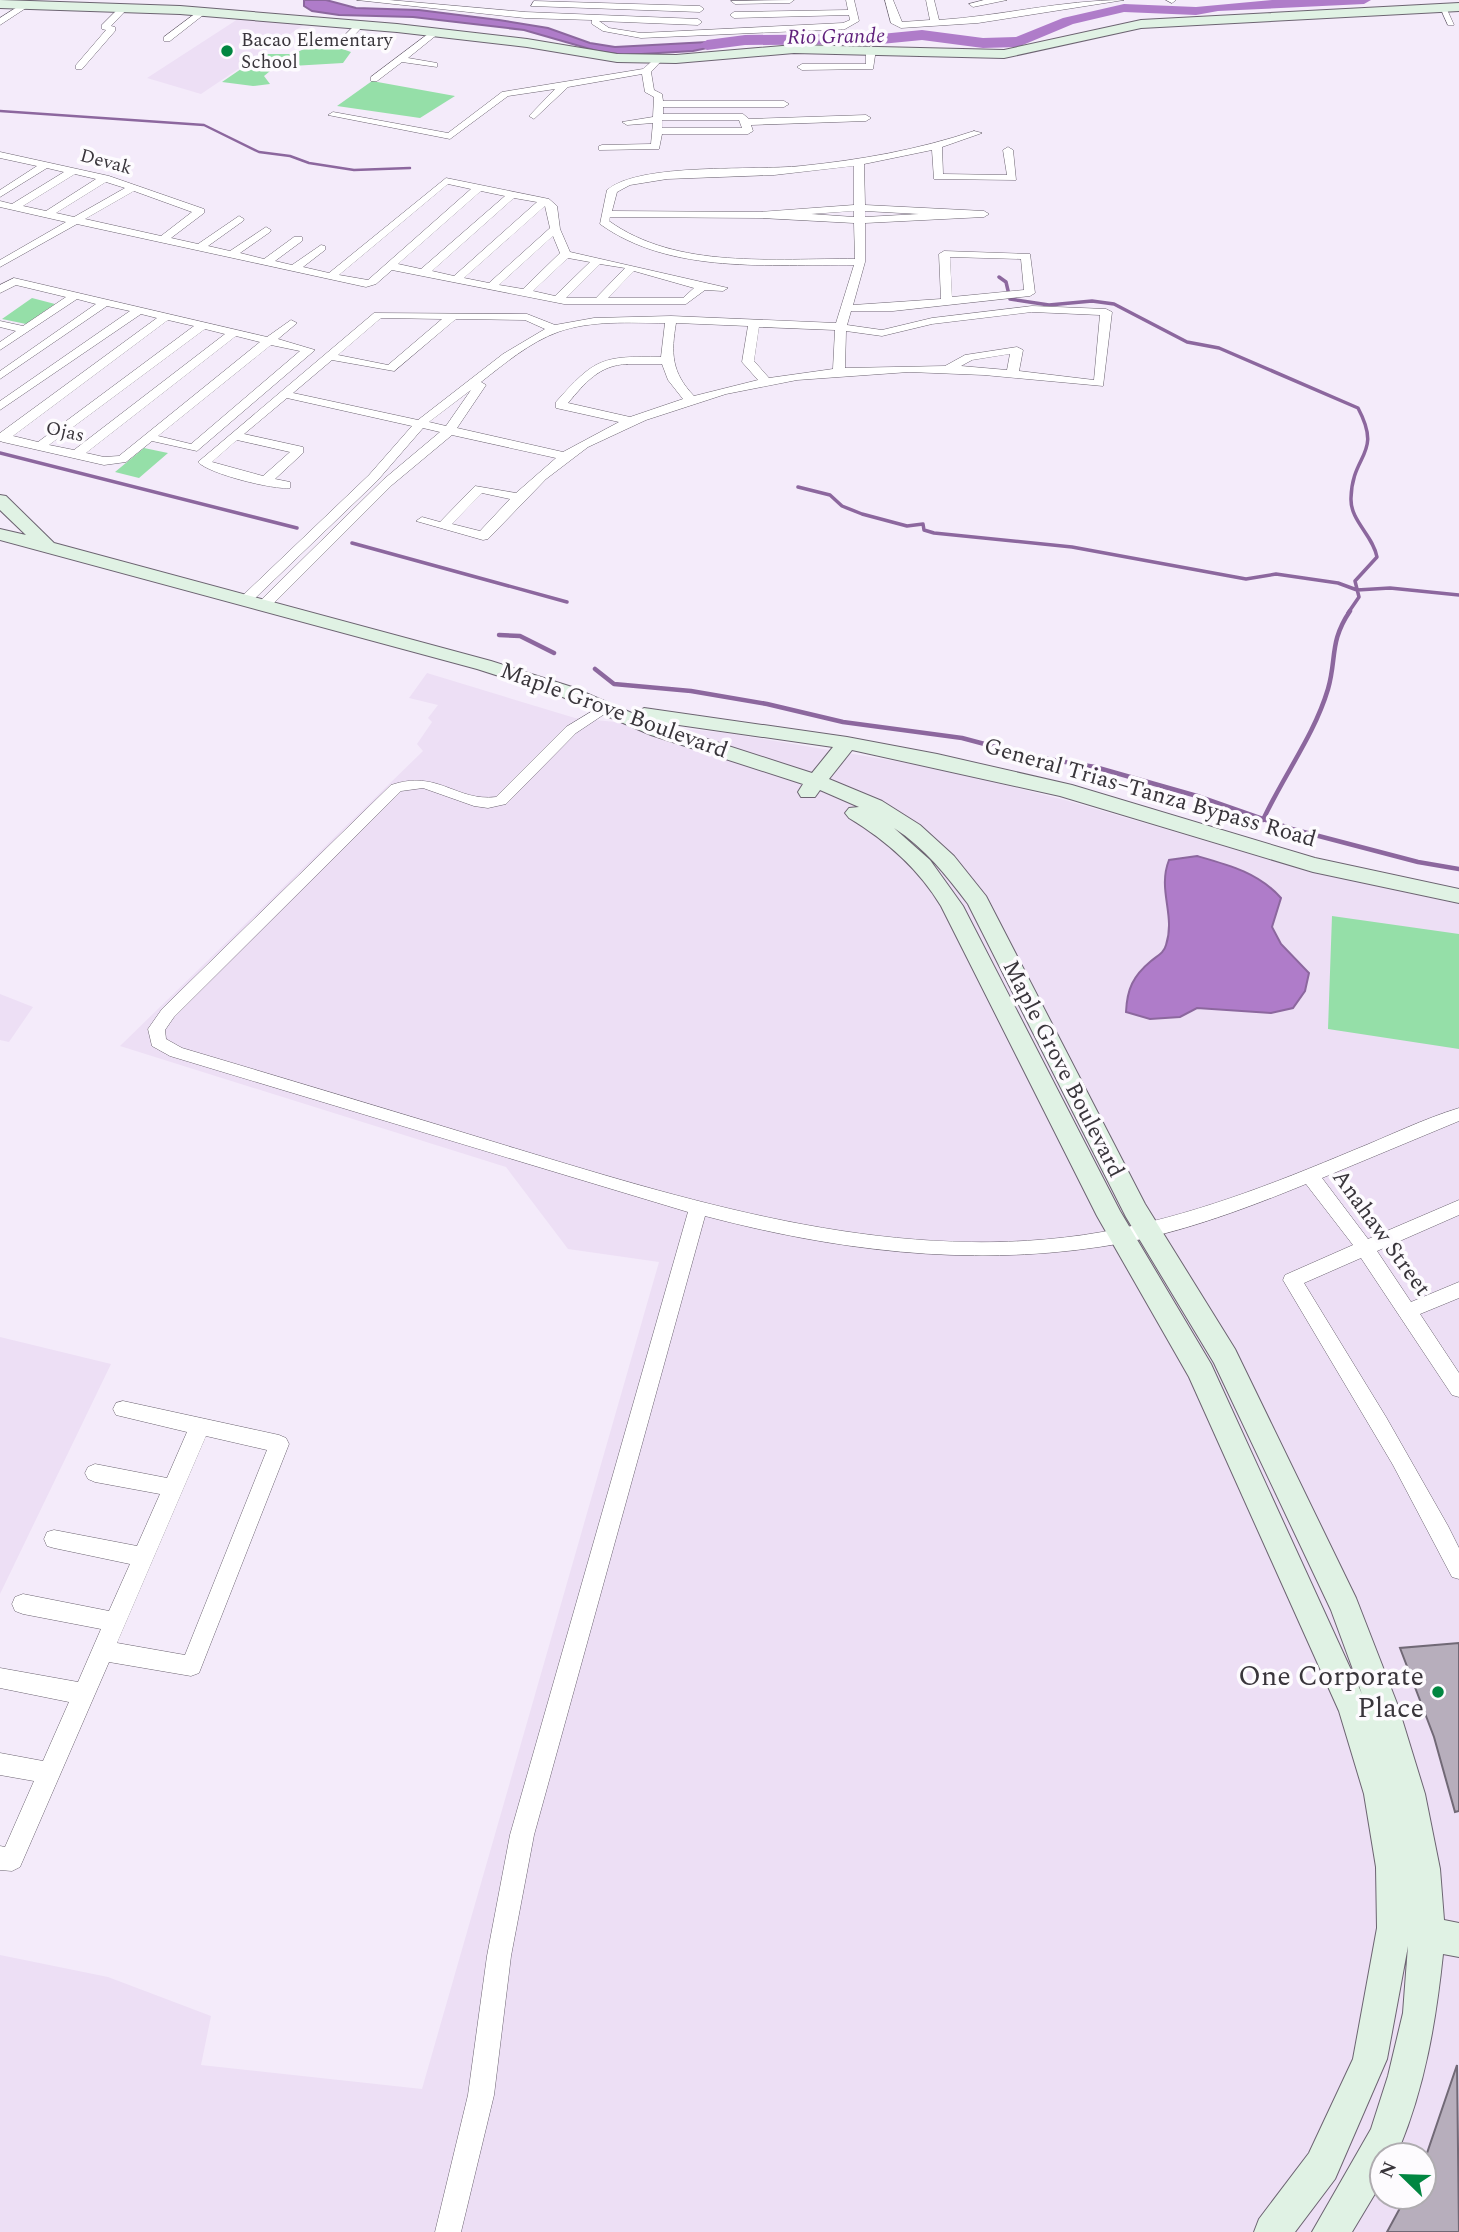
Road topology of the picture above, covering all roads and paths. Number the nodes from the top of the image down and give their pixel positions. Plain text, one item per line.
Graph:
1 (361, 0) edge
2 (503, 0) edge
3 (773, 0) edge
4 (790, 0) edge
5 (850, 0) edge
6 (889, 0) edge
7 (930, 0) edge
8 (1003, 0) edge
9 (1120, 0) edge
10 (735, 1) edge
11 (1101, 1) edge
12 (535, 2) edge
13 (972, 2) edge
14 (0, 4) edge
15 (700, 4) edge
16 (1062, 4) edge
17 (25, 6) junction
18 (1442, 7) junction
19 (1459, 7) edge
20 (124, 8) junction
21 (203, 12) junction
22 (496, 12) junction
23 (853, 12) junction
24 (525, 15) junction
25 (734, 15) junction
26 (595, 19) junction
27 (978, 20) junction
28 (0, 22) edge
29 (698, 22) junction
30 (935, 23) junction
31 (1451, 23) dead end
32 (359, 26) junction
33 (733, 29) junction
34 (435, 33) junction
35 (696, 34) junction
36 (167, 39) dead end
37 (342, 43) dead end
38 (870, 49) junction
39 (401, 59) junction
40 (658, 59) junction
41 (434, 65) dead end
42 (79, 67) dead end
43 (802, 67) dead end
44 (646, 71) junction
45 (374, 79) dead end
46 (564, 85) junction
47 (659, 104) junction
48 (784, 104) dead end
49 (333, 115) dead end
50 (534, 116) dead end
51 (866, 118) dead end
52 (627, 121) dead end
53 (657, 122) junction
54 (747, 126) junction
55 (977, 133) dead end
56 (656, 147) junction
57 (602, 148) dead end
58 (937, 148) junction
59 (750, 149) dead end
60 (1008, 150) dead end
61 (0, 155) edge
62 (17, 159) junction
63 (859, 162) junction
64 (656, 163) dead end
65 (46, 165) junction
66 (0, 170) edge
67 (75, 170) junction
68 (105, 178) junction
69 (134, 187) junction
70 (480, 187) junction
71 (514, 193) junction
72 (0, 194) edge
73 (545, 201) junction
74 (0, 204) edge
75 (14, 207) junction
76 (48, 214) junction
77 (606, 214) junction
78 (859, 214) junction
79 (239, 219) dead end
80 (80, 220) junction
81 (555, 229) junction
82 (266, 230) dead end
83 (298, 239) dead end
84 (162, 240) junction
85 (199, 248) junction
86 (321, 248) dead end
87 (566, 254) junction
88 (231, 255) junction
89 (597, 261) junction
90 (860, 262) junction
91 (265, 263) junction
92 (0, 264) edge
93 (390, 266) junction
94 (632, 267) junction
95 (293, 269) junction
96 (0, 270) edge
97 (423, 272) junction
98 (664, 276) junction
99 (330, 277) junction
100 (456, 279) junction
101 (490, 286) junction
102 (702, 287) junction
103 (723, 288) dead end
104 (0, 290) edge
105 (522, 293) junction
106 (76, 295) junction
107 (557, 300) junction
108 (599, 301) junction
109 (947, 301) junction
110 (106, 302) junction
111 (640, 302) junction
112 (507, 304) dead end
113 (846, 309) junction
114 (139, 310) junction
115 (167, 316) junction
116 (453, 316) junction
117 (671, 319) junction
118 (291, 323) dead end
119 (754, 323) junction
120 (0, 324) edge
121 (203, 325) junction
122 (841, 327) junction
123 (554, 329) junction
124 (25, 330) junction
125 (235, 332) junction
126 (270, 340) junction
127 (0, 347) edge
128 (328, 356) junction
129 (665, 361) junction
130 (947, 369) junction
131 (839, 372) junction
132 (488, 374) junction
133 (1012, 375) junction
134 (0, 376) edge
135 (765, 380) junction
136 (284, 394) junction
137 (690, 399) junction
138 (0, 407) edge
139 (630, 421) junction
140 (420, 425) junction
141 (449, 431) junction
142 (235, 436) junction
143 (2, 437) edge
144 (149, 438) junction
145 (40, 446) junction
146 (77, 454) junction
147 (565, 456) junction
148 (373, 478) junction
149 (265, 481) junction
150 (388, 482) junction
151 (286, 485) dead end
152 (518, 497) junction
153 (0, 500) edge
154 (422, 521) dead end
155 (0, 523) edge
156 (443, 526) junction
157 (5, 539) edge
158 (42, 551) junction
159 (254, 603) junction
160 (562, 690) junction
161 (597, 713) junction
162 (846, 743) junction
163 (813, 786) junction
164 (1459, 882) edge
165 (1459, 896) edge
166 (1459, 1114) edge
167 (1309, 1175) junction
168 (1459, 1207) edge
169 (698, 1210) junction
170 (1133, 1232) junction
171 (1365, 1248) junction
172 (1459, 1290) edge
173 (1408, 1311) junction
174 (1459, 1389) edge
175 (123, 1409) dead end
176 (200, 1426) junction
177 (95, 1473) dead end
178 (174, 1488) junction
179 (54, 1539) dead end
180 (143, 1557) junction
181 (1459, 1570) edge
182 (23, 1604) dead end
183 (115, 1622) junction
184 (103, 1651) junction
185 (0, 1678) edge
186 (84, 1694) junction
187 (0, 1763) edge
188 (50, 1773) junction
189 (0, 1858) edge
190 (1394, 1928) junction
191 (1444, 1937) edge
192 (448, 2232) edge
193 (1272, 2232) edge
194 (1330, 2232) edge

1 - 22 street
2 - 22 street
3 - 4 street
3 - 10 street
5 - 23 street
6 - 30 street
7 - 30 street
8 - 13 street
9 - 11 street
10 - 25 street
11 - 16 street
12 - 15 street
12 - 24 street
13 - 27 street
14 - 17 main road
15 - 29 street
16 - 27 street
17 - 20 main road
17 - 28 street
18 - 19 main road
18 - 31 street
18 - 38 main road
20 - 21 main road
20 - 42 street
21 - 32 main road
21 - 36 street
22 - 24 street
23 - 25 street
23 - 33 street
24 - 26 street
25 - 33 street
26 - 29 street
26 - 35 street
27 - 30 street
29 - 35 street
32 - 34 main road
32 - 37 street
33 - 35 street
34 - 39 street
34 - 40 main road
38 - 40 main road
38 - 43 street
39 - 41 street
39 - 45 street
40 - 44 street
44 - 46 street
44 - 47 street
46 - 49 street
46 - 50 street
47 - 48 street
47 - 53 street
51 - 54 street
52 - 53 street
53 - 54 street
53 - 56 street
54 - 59 street
55 - 58 street
56 - 57 street
56 - 64 street
58 - 60 street
58 - 63 street
61 - 62 street, Devak
62 - 65 street, Devak
62 - 66 street
63 - 77 street
63 - 78 street
65 - 67 street, Devak
65 - 72 street
67 - 68 street, Devak
67 - 75 street
68 - 69 street, Devak
68 - 76 street
69 - 80 street
69 - 84 street, Devak
70 - 71 street
70 - 93 street
70 - 99 street
71 - 73 street
71 - 97 street
73 - 81 street
73 - 100 street
74 - 75 street
75 - 76 street
76 - 80 street
77 - 78 street
77 - 90 street
78 - 78 street
78 - 90 street
79 - 85 street
80 - 84 street
80 - 92 street
80 - 96 street
81 - 87 street
81 - 101 street
82 - 88 street
83 - 91 street
84 - 85 street
85 - 88 street
86 - 95 street
87 - 89 street
87 - 105 street
88 - 91 street
89 - 94 street
89 - 107 street
90 - 113 street
91 - 95 street
93 - 97 street
93 - 99 street
94 - 98 street
94 - 108 street
95 - 99 street
97 - 100 street
98 - 102 street
98 - 111 street
100 - 101 street
101 - 105 street
102 - 103 street
102 - 111 street
104 - 106 street
105 - 107 street
105 - 112 street
106 - 110 street
106 - 124 street
107 - 108 street
108 - 111 street
109 - 109 street
109 - 113 street
110 - 114 street
110 - 134 street
113 - 122 street
114 - 115 street
114 - 138 street
115 - 121 street
115 - 143 street
116 - 123 street
116 - 128 street
116 - 128 street
117 - 119 street
117 - 123 street
117 - 129 street
118 - 126 street
119 - 122 street
119 - 135 street
120 - 124 street
121 - 125 street
121 - 145 street
122 - 131 street
122 - 133 street
123 - 132 street
124 - 127 street
125 - 126 street
125 - 146 street
126 - 144 street
126 - 144 street
128 - 136 street
129 - 137 street
129 - 139 street
130 - 131 street
130 - 133 street
130 - 133 street
131 - 135 street
132 - 140 street
132 - 141 street
135 - 137 street
136 - 140 street
136 - 142 street
137 - 139 street
139 - 147 street
140 - 141 street
140 - 148 street
141 - 147 street
141 - 150 street
142 - 149 street
142 - 149 street
143 - 145 street, Ojas
144 - 146 street, Ojas
145 - 146 street, Ojas
147 - 152 street
148 - 150 street
148 - 159 street
149 - 151 street
150 - 159 street
152 - 156 street
152 - 156 street
153 - 158 main road, Maple Grove Boulevard
154 - 156 street
155 - 157 main road
157 - 158 main road
158 - 159 main road, Maple Grove Boulevard
158 - 161 main road, Maple Grove Boulevard
159 - 160 main road, Maple Grove Boulevard
160 - 161 main road, Maple Grove Boulevard
160 - 164 main road, General Trias–Tanza Bypass Road
161 - 162 main road, General Trias–Tanza Bypass Road
161 - 163 main road, Maple Grove Boulevard
161 - 169 street
162 - 163 main road
162 - 165 main road, General Trias–Tanza Bypass Road
163 - 170 main road, Maple Grove Boulevard
166 - 167 street
167 - 170 street
167 - 171 street, Anahaw Street
168 - 171 street
169 - 170 street
169 - 192 street
170 - 190 main road, Maple Grove Boulevard
170 - 191 main road, Maple Grove Boulevard
171 - 173 street, Anahaw Street
171 - 181 street
172 - 173 street
173 - 174 street, Anahaw Street
175 - 176 street
176 - 178 street
176 - 184 street
177 - 178 street
178 - 180 street
179 - 180 street
180 - 183 street
182 - 183 street
183 - 184 street
184 - 186 street
185 - 186 street
186 - 188 street
187 - 188 street
188 - 189 street
190 - 191 main road
190 - 193 main road, Maple Grove Boulevard
191 - 194 main road, Maple Grove Boulevard

